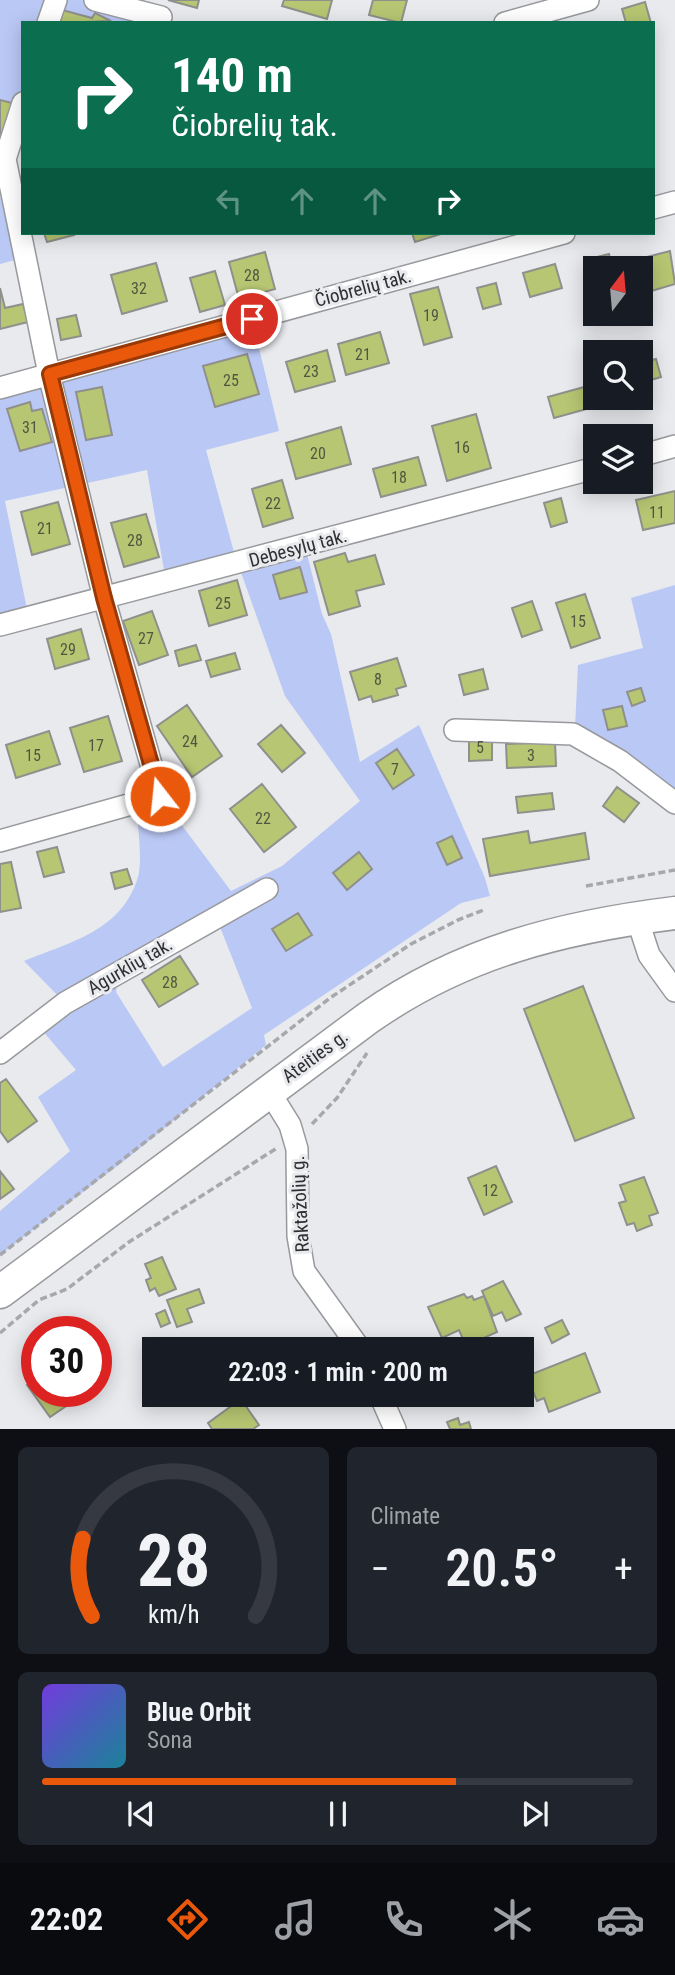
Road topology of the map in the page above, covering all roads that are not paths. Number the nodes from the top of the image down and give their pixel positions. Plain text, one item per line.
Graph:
1 (56, 0) edge
2 (95, 0) edge
3 (588, 0) edge
4 (161, 17) dead end
5 (49, 21) edge
6 (512, 21) edge
7 (21, 111) edge
8 (9, 158) edge
9 (675, 202) edge
10 (655, 207) edge
11 (21, 221) edge
12 (24, 235) edge
13 (557, 235) edge
14 (50, 374) junction
15 (0, 388) edge
16 (675, 446) edge
17 (653, 452) edge
18 (583, 471) edge
19 (104, 598) junction
20 (0, 625) edge
21 (455, 730) dead end
22 (675, 803) edge
23 (0, 841) edge
24 (267, 889) dead end
25 (675, 913) edge
26 (637, 918) junction
27 (675, 991) edge
28 (0, 1053) edge
29 (269, 1091) junction
30 (0, 1292) edge
31 (351, 1337) edge
32 (385, 1407) edge
33 (394, 1429) edge

1 - 5 street
2 - 4 street
3 - 6 street
7 - 8 street
8 - 11 street
9 - 10 street
12 - 14 street
13 - 14 street, Čiobrelių tak.
14 - 15 street, Čiobrelių tak.
14 - 19 street
16 - 17 street
18 - 19 street, Debesylų tak.
19 - 20 street, Debesylų tak.
19 - 23 street
21 - 22 street
24 - 28 street, Agurklių tak.
25 - 26 street, Ateities g.
26 - 27 street
26 - 29 street, Ateities g.
29 - 30 street, Ateities g.
29 - 31 street, Raktažolių g.
32 - 33 street

